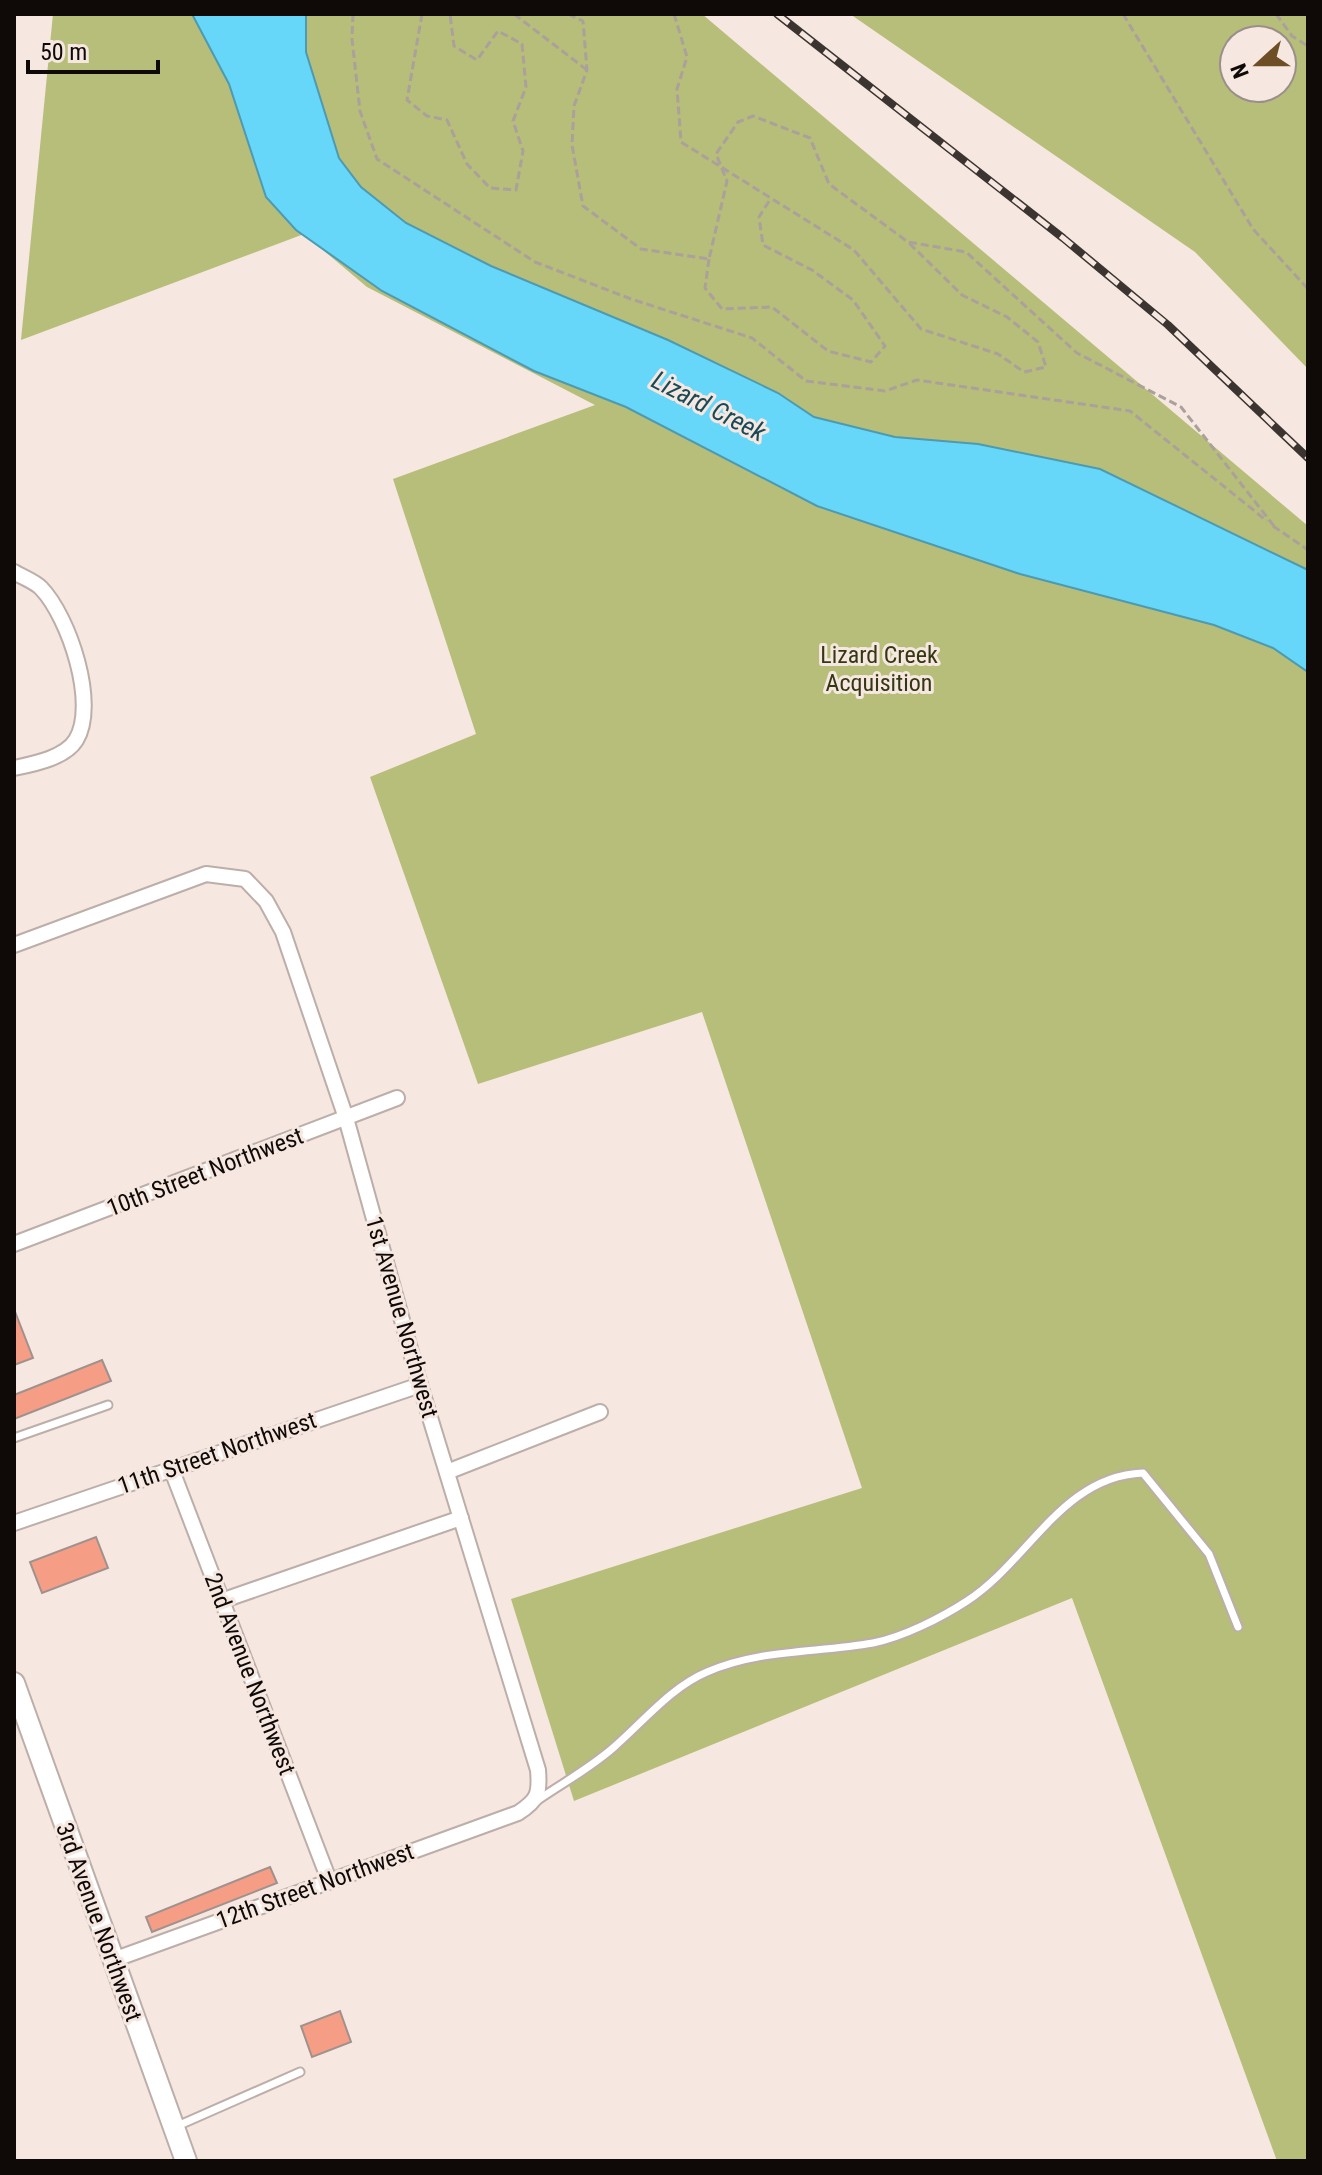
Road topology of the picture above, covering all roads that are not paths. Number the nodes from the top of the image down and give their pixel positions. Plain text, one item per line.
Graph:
1 (14, 572) edge
2 (14, 768) edge
3 (14, 945) edge
4 (397, 1098) dead end
5 (346, 1118) junction
6 (14, 1244) edge
7 (420, 1385) junction
8 (108, 1405) dead end
9 (600, 1412) dead end
10 (14, 1438) edge
11 (171, 1468) junction
12 (447, 1472) junction
13 (461, 1518) junction
14 (14, 1523) edge
15 (221, 1601) junction
16 (1238, 1627) dead end
17 (14, 1683) edge
18 (536, 1801) junction
19 (329, 1880) junction
20 (113, 1960) junction
21 (300, 2072) dead end
22 (173, 2128) junction
23 (186, 2161) edge

1 - 2 street
3 - 5 street, 1st Avenue Northwest
4 - 5 street, 10th Street Northwest
5 - 6 street, 10th Street Northwest
5 - 7 street, 1st Avenue Northwest
7 - 11 street, 11th Street Northwest
7 - 12 street, 1st Avenue Northwest
8 - 10 lane
9 - 12 street
11 - 14 street, 11th Street Northwest
11 - 15 street, 2nd Avenue Northwest
12 - 13 street, 1st Avenue Northwest
13 - 15 street
13 - 18 street, 1st Avenue Northwest
15 - 19 street, 2nd Avenue Northwest
16 - 18 lane
17 - 20 main road, 3rd Avenue Northwest
18 - 19 street, 12th Street Northwest
19 - 20 street, 12th Street Northwest
20 - 22 main road, 3rd Avenue Northwest
21 - 22 lane
22 - 23 main road, 3rd Avenue Northwest

